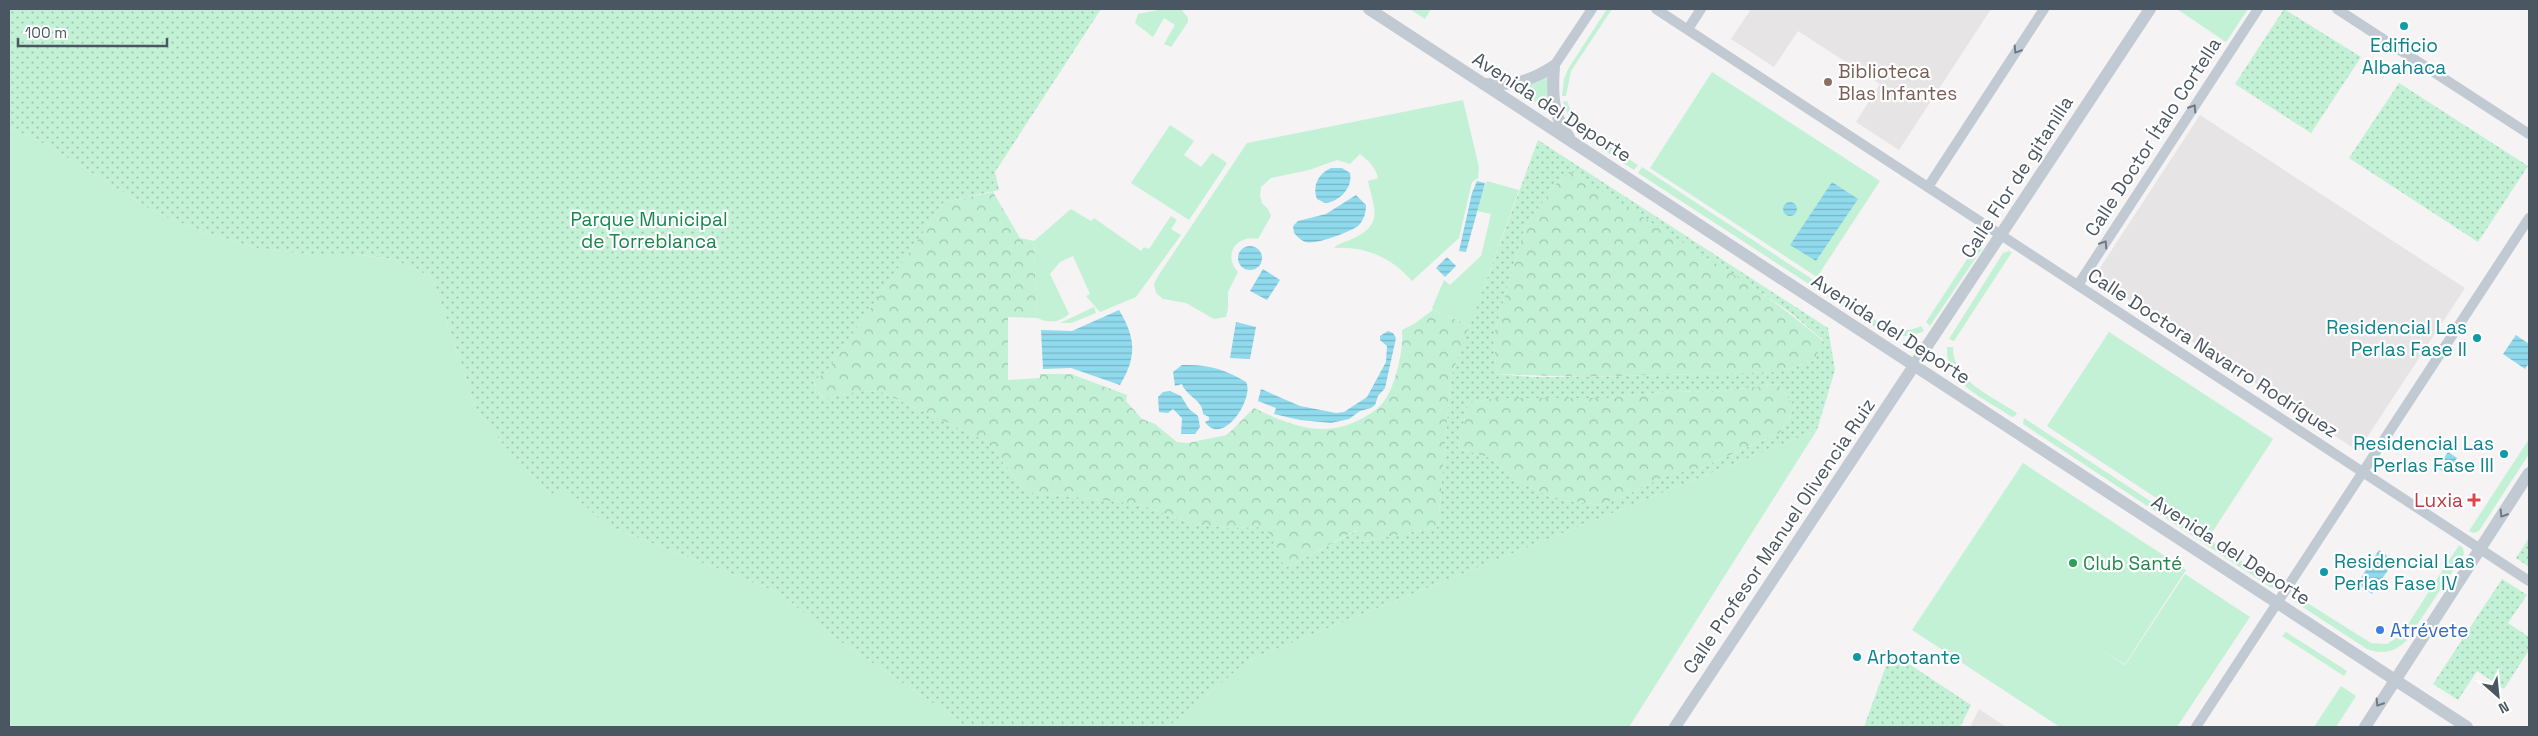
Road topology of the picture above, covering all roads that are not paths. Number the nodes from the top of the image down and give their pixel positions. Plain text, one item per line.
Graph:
1 (1369, 9) edge
2 (1592, 9) edge
3 (1656, 9) edge
4 (1701, 9) edge
5 (2044, 9) edge
6 (2150, 9) edge
7 (2258, 9) edge
8 (2337, 9) edge
9 (1688, 29) junction
10 (1554, 66) junction
11 (1483, 84) junction
12 (2529, 134) edge
13 (1574, 144) junction
14 (1928, 187) junction
15 (2529, 218) edge
16 (2002, 236) junction
17 (2078, 285) junction
18 (1915, 366) junction
19 (2362, 472) junction
20 (2529, 473) edge
21 (2480, 549) junction
22 (2529, 581) edge
23 (2277, 603) junction
24 (2394, 679) junction
25 (1675, 727) edge
26 (2196, 727) edge
27 (2365, 727) edge
28 (2467, 727) edge

1 - 11 street, Avenida del Deporte
2 - 10 street
3 - 9 street, Calle Doctora Navarro Rodríguez
4 - 9 street
5 -> 14 street
6 - 16 street, Calle Flor de gitanilla
17 -> 7 street, Calle Doctor Ítalo Cortella
8 - 12 street
9 - 14 street, Calle Doctora Navarro Rodríguez
10 - 11 street
10 - 13 street
11 - 13 street, Avenida del Deporte
13 - 18 street, Avenida del Deporte
14 - 16 street, Calle Doctora Navarro Rodríguez
15 - 19 street
16 - 17 street, Calle Doctora Navarro Rodríguez
16 - 18 street, Calle Flor de gitanilla
17 - 19 street, Calle Doctora Navarro Rodríguez
18 - 23 street, Avenida del Deporte
18 - 25 street, Calle Profesor Manuel Olivencia Ruiz
19 - 21 street, Calle Doctora Navarro Rodríguez
19 - 23 street
20 -> 21 street
21 - 22 street, Calle Doctora Navarro Rodríguez
21 - 24 street
23 - 24 street, Avenida del Deporte
23 - 26 street
24 -> 27 street
24 - 28 street, Avenida del Deporte

